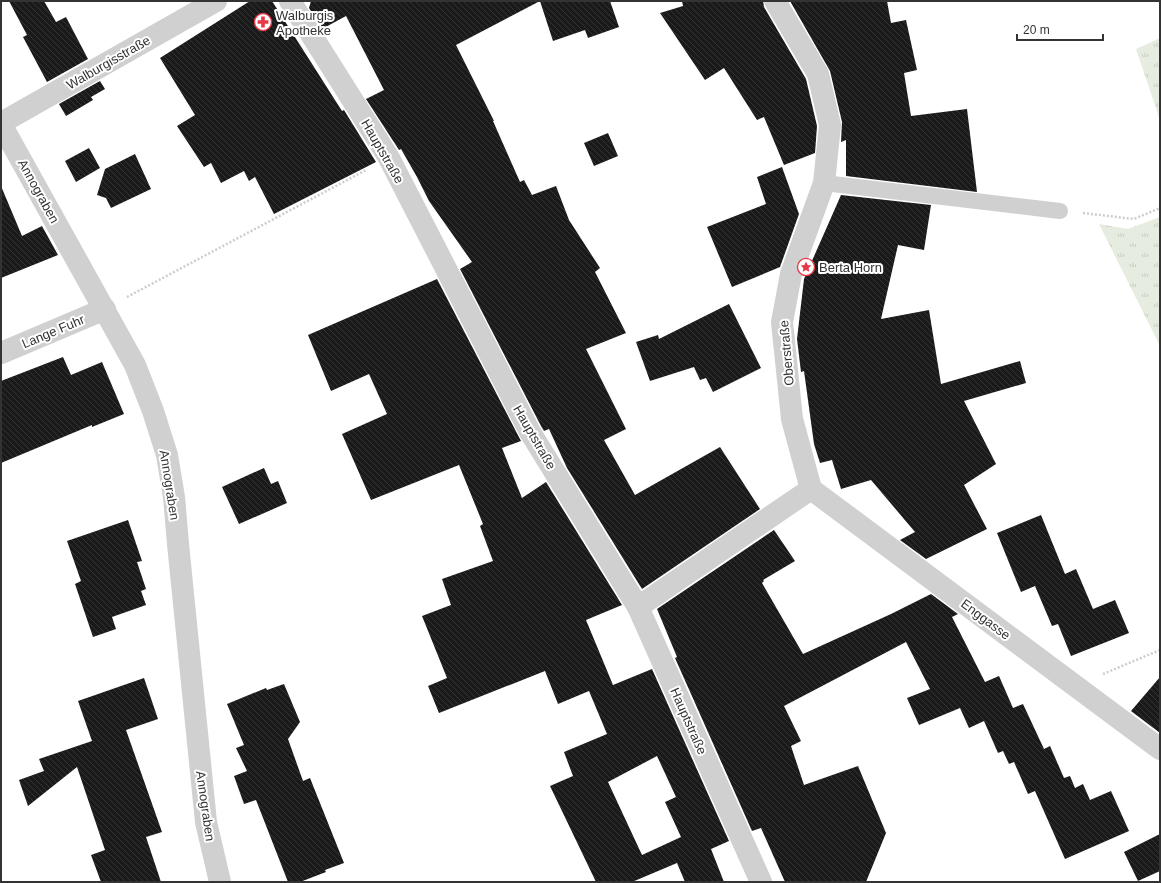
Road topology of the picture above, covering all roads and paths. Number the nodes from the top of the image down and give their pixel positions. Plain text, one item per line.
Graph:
1 (216, 1) edge
2 (290, 1) edge
3 (775, 1) edge
4 (1, 123) edge
5 (389, 158) junction
6 (824, 183) junction
7 (1160, 208) edge
8 (1060, 211) joint
9 (105, 309) junction
10 (1, 353) edge
11 (811, 489) junction
12 (638, 608) junction
13 (1160, 650) edge
14 (1076, 685) junction
15 (1160, 749) edge
16 (220, 882) edge
17 (761, 882) edge

1 - 4 street, Walburgisstraße
2 - 5 street, Hauptstraße
3 - 6 street, Oberstraße
4 - 9 street, Annograben
5 - 9 path
5 - 12 street, Hauptstraße
6 - 8 lane
6 - 11 street, Oberstraße
7 - 8 path
9 - 10 street, Lange Fuhr
9 - 16 street, Annograben
11 - 12 street
11 - 14 street, Enggasse
12 - 17 street, Hauptstraße
13 - 14 path
14 - 15 street, Enggasse

